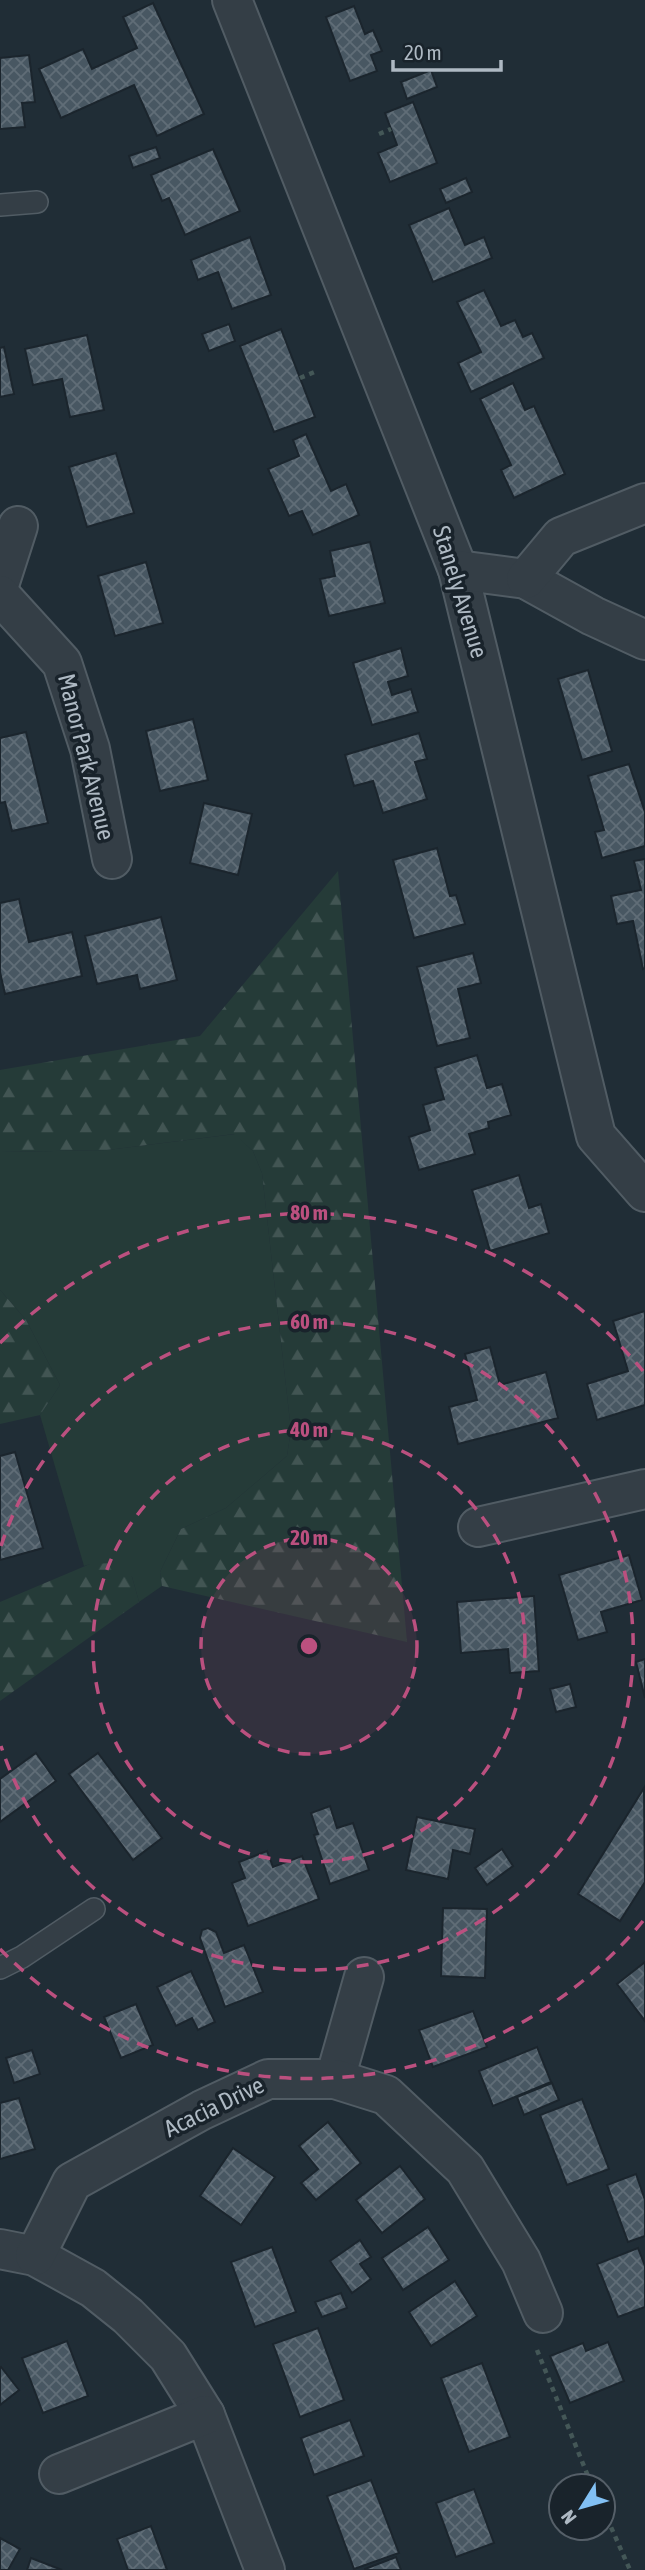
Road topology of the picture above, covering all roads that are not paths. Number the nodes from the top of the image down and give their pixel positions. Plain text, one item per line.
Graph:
1 (232, 0) edge
2 (37, 202) dead end
3 (0, 205) edge
4 (645, 503) edge
5 (18, 526) dead end
6 (458, 570) junction
7 (526, 579) junction
8 (0, 582) edge
9 (0, 595) edge
10 (645, 639) edge
11 (112, 859) dead end
12 (645, 1192) edge
13 (645, 1489) edge
14 (478, 1527) dead end
15 (94, 1909) dead end
16 (0, 1968) edge
17 (364, 1977) dead end
18 (335, 2079) junction
19 (18, 2253) edge
20 (543, 2313) road end
21 (205, 2415) junction
22 (59, 2474) dead end
23 (265, 2570) edge

1 - 6 street, Stanely Avenue
2 - 3 lane
4 - 7 street
5 - 8 street
6 - 7 street
6 - 12 street, Stanely Avenue
7 - 10 street
9 - 11 street, Manor Park Avenue
13 - 14 street
15 - 16 lane
17 - 18 street
18 - 19 street, Acacia Drive
18 - 20 street, Acacia Drive
19 - 21 street
21 - 22 street
21 - 23 street

